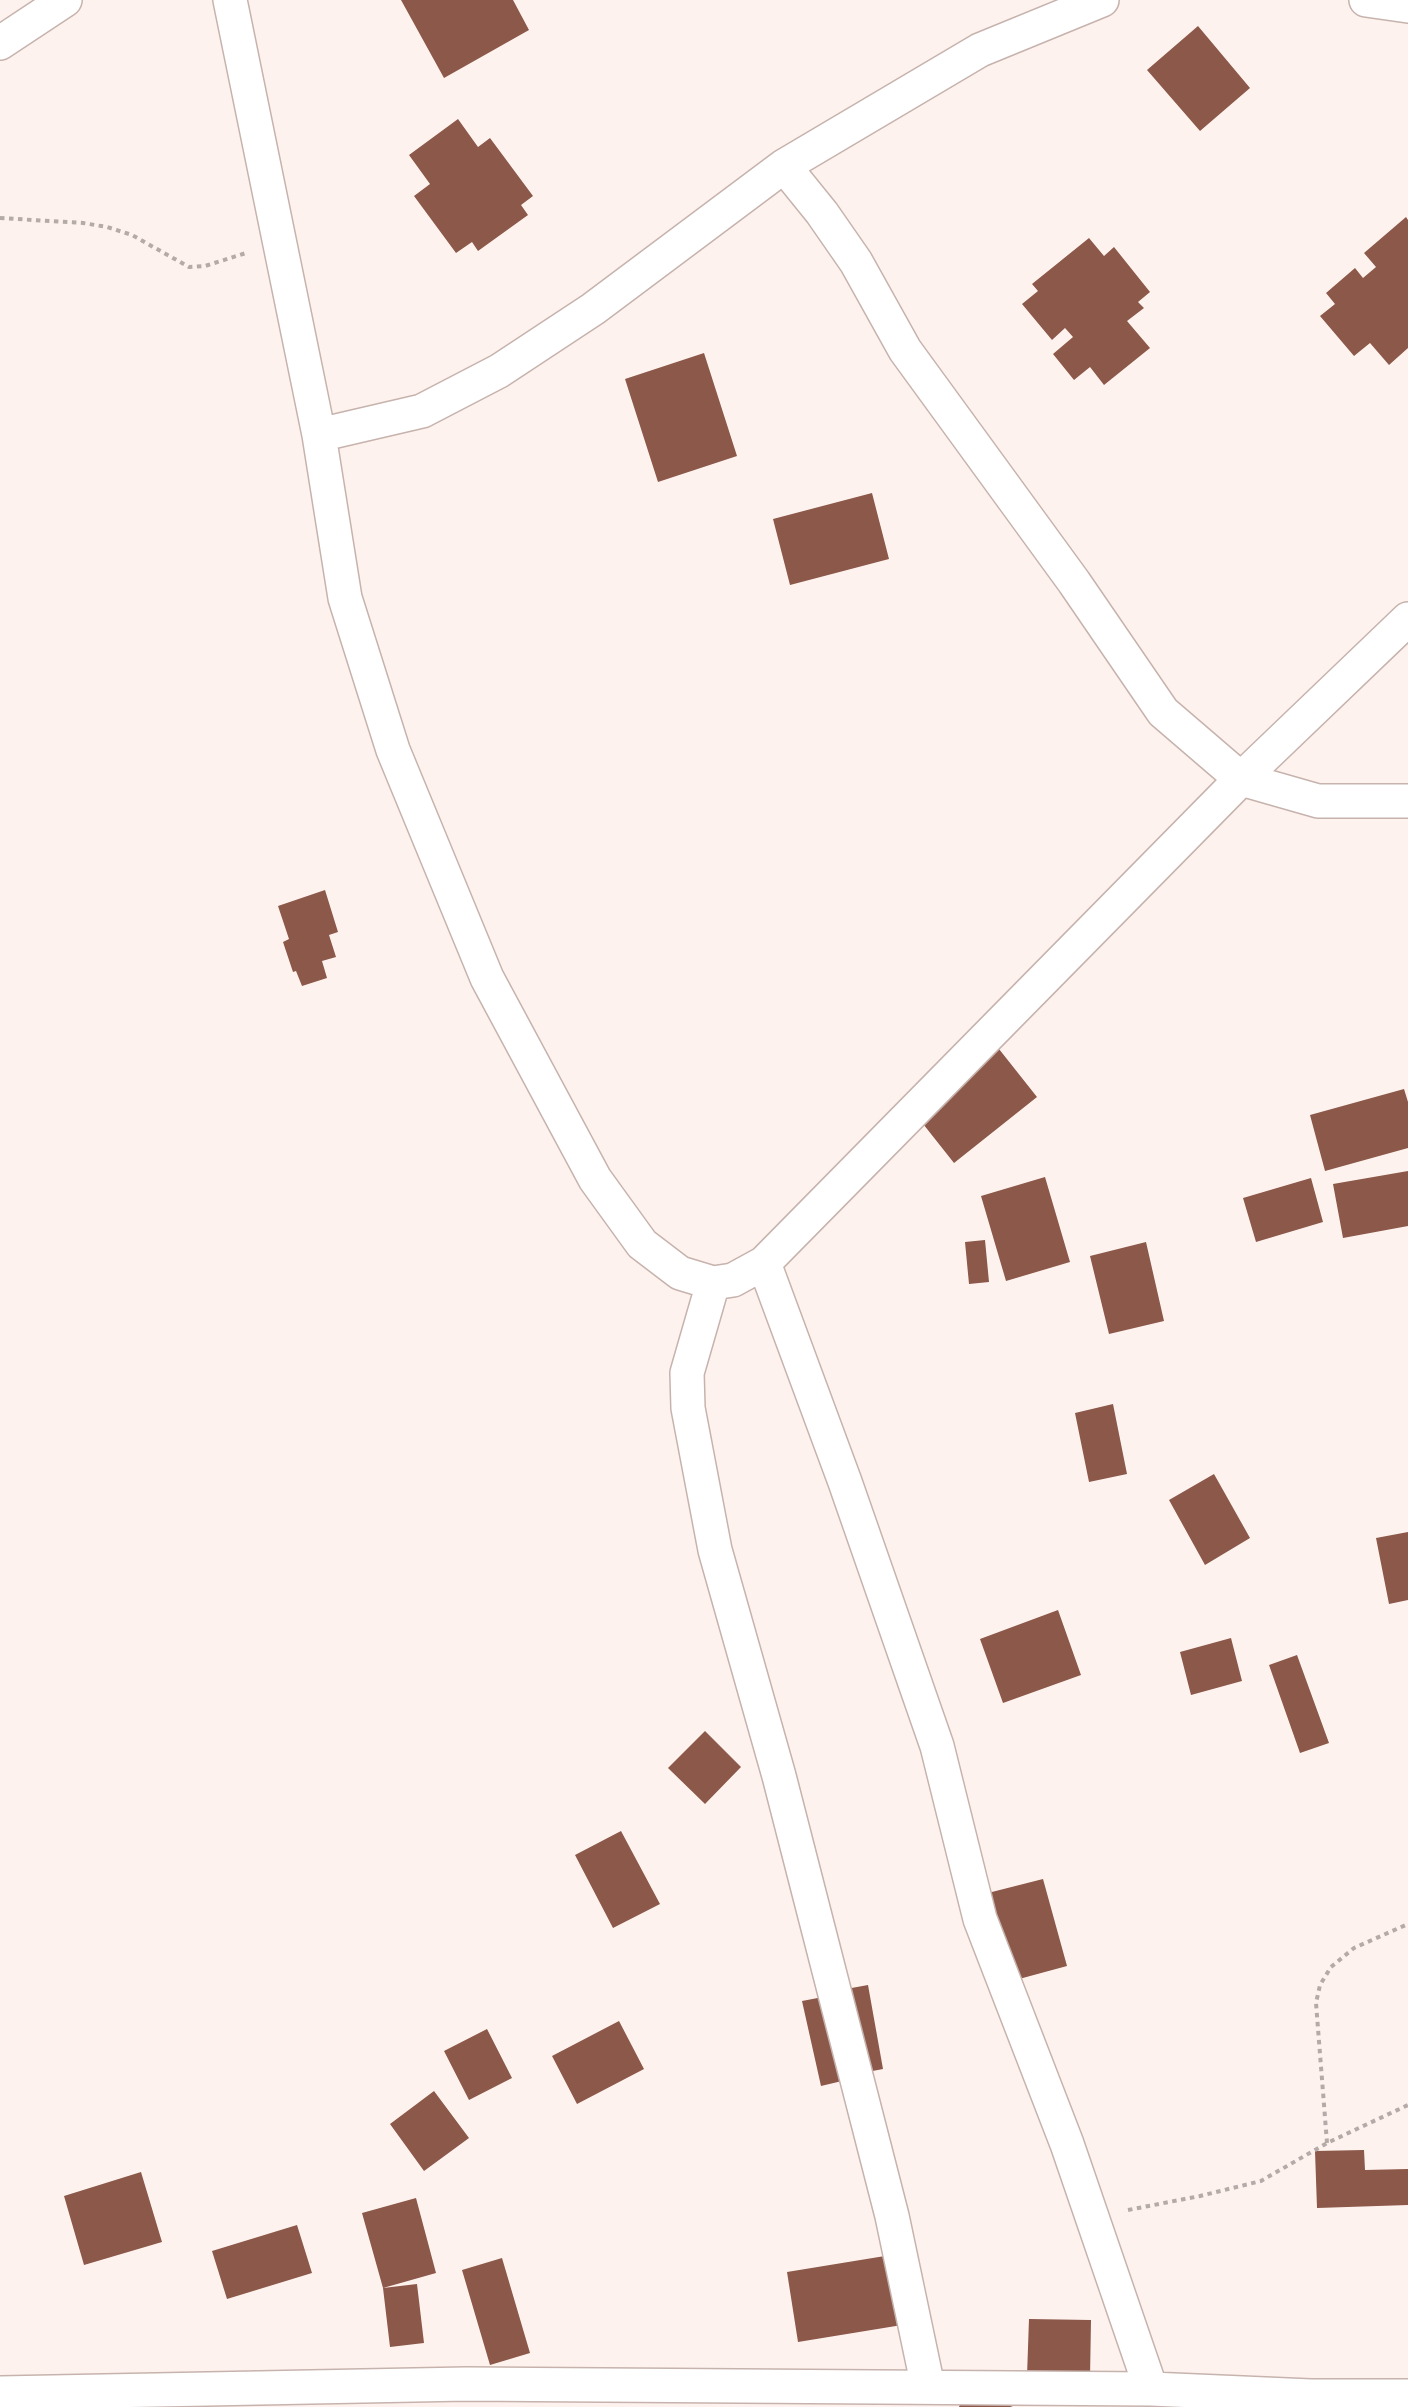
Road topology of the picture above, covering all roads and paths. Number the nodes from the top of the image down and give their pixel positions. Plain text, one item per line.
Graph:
1 (65, 0) edge
2 (230, 0) edge
3 (1102, 0) edge
4 (1366, 0) edge
5 (1408, 6) edge
6 (0, 44) edge
7 (784, 166) junction
8 (0, 218) edge
9 (280, 248) junction
10 (319, 435) junction
11 (1408, 619) edge
12 (1241, 778) junction
13 (1408, 801) edge
14 (764, 1263) junction
15 (713, 1283) junction
16 (1408, 1924) edge
17 (1408, 2105) edge
18 (1327, 2143) junction
19 (1092, 2217) junction
20 (928, 2387) junction
21 (1151, 2389) junction
22 (0, 2393) edge
23 (1408, 2396) edge
24 (1310, 2401) edge

1 - 6 street
2 - 9 street
3 - 7 street
4 - 5 street
7 - 10 street
7 - 12 street
8 - 9 path
9 - 10 street
10 - 15 street
11 - 12 street
12 - 13 street
12 - 14 street
14 - 15 street
14 - 19 street
15 - 20 street
16 - 18 path
17 - 18 path
18 - 19 path
19 - 21 street
20 - 21 street
20 - 22 street
21 - 24 street
23 - 24 street

